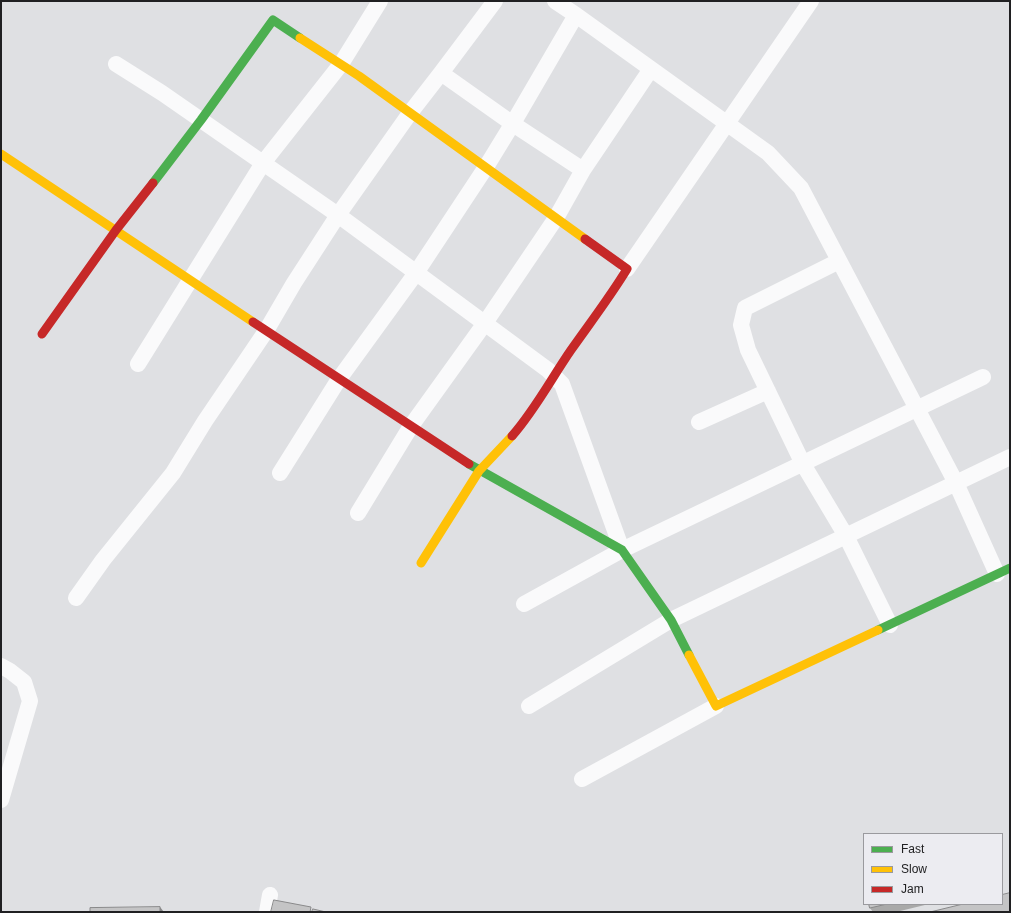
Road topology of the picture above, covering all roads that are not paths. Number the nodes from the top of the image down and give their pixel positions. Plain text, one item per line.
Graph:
1 (380, 1) edge
2 (495, 1) edge
3 (555, 1) edge
4 (811, 1) edge
5 (576, 14) junction
6 (116, 64) dead end
7 (341, 64) junction
8 (651, 69) junction
9 (441, 73) junction
10 (410, 113) junction
11 (201, 120) junction
12 (512, 124) junction
13 (726, 124) junction
14 (1, 154) edge
15 (263, 163) junction
16 (486, 167) junction
17 (582, 170) junction
18 (338, 215) junction
19 (556, 218) junction
20 (116, 230) junction
21 (839, 261) junction
22 (627, 269) junction
23 (416, 273) junction
24 (189, 280) junction
25 (485, 323) junction
26 (266, 331) junction
27 (42, 334) dead end
28 (138, 364) dead end
29 (554, 377) junction
30 (983, 377) dead end
31 (339, 379) junction
32 (768, 391) junction
33 (917, 409) junction
34 (699, 422) dead end
35 (411, 426) junction
36 (1010, 457) edge
37 (803, 464) junction
38 (479, 471) junction
39 (280, 473) dead end
40 (956, 483) junction
41 (358, 513) dead end
42 (846, 536) junction
43 (622, 550) junction
44 (421, 563) dead end
45 (1004, 571) edge
46 (76, 598) dead end
47 (524, 604) dead end
48 (671, 620) junction
49 (890, 625) junction
50 (1, 666) edge
51 (529, 706) dead end
52 (716, 706) junction
53 (582, 779) dead end
54 (1, 800) edge
55 (270, 895) dead end
56 (266, 912) edge

1 - 7 street
2 - 9 street
3 - 5 street
4 - 13 street
5 - 8 street
5 - 12 street
6 - 11 street
7 - 10 street
7 - 11 street
7 - 15 street
8 - 13 street
8 - 17 street
9 - 10 street
9 - 12 street
10 - 16 street
10 - 18 street
11 - 15 street
11 - 20 street
12 - 16 street
12 - 17 street
13 - 21 street
13 - 22 street
14 - 20 street
15 - 18 street
15 - 24 street
16 - 19 street
16 - 23 street
17 - 19 street
18 - 23 street
18 - 26 street
19 - 22 street
19 - 25 street
20 - 24 street
20 - 27 street
21 - 32 street
21 - 33 street
22 - 29 street
23 - 25 street
23 - 31 street
24 - 26 street
24 - 28 street
25 - 29 street
25 - 35 street
26 - 31 street
26 - 46 street
29 - 38 street
29 - 43 street
30 - 33 street
31 - 35 street
31 - 39 street
32 - 34 street
32 - 37 street
33 - 37 street
33 - 40 street
35 - 38 street
35 - 41 street
36 - 40 street
37 - 42 street
37 - 43 street
38 - 43 street
38 - 44 street
40 - 42 street
40 - 45 street
42 - 48 street
42 - 49 street
43 - 47 street
43 - 48 street
45 - 49 street
48 - 51 street
48 - 52 street
49 - 52 street
50 - 54 street
52 - 53 street
55 - 56 street

